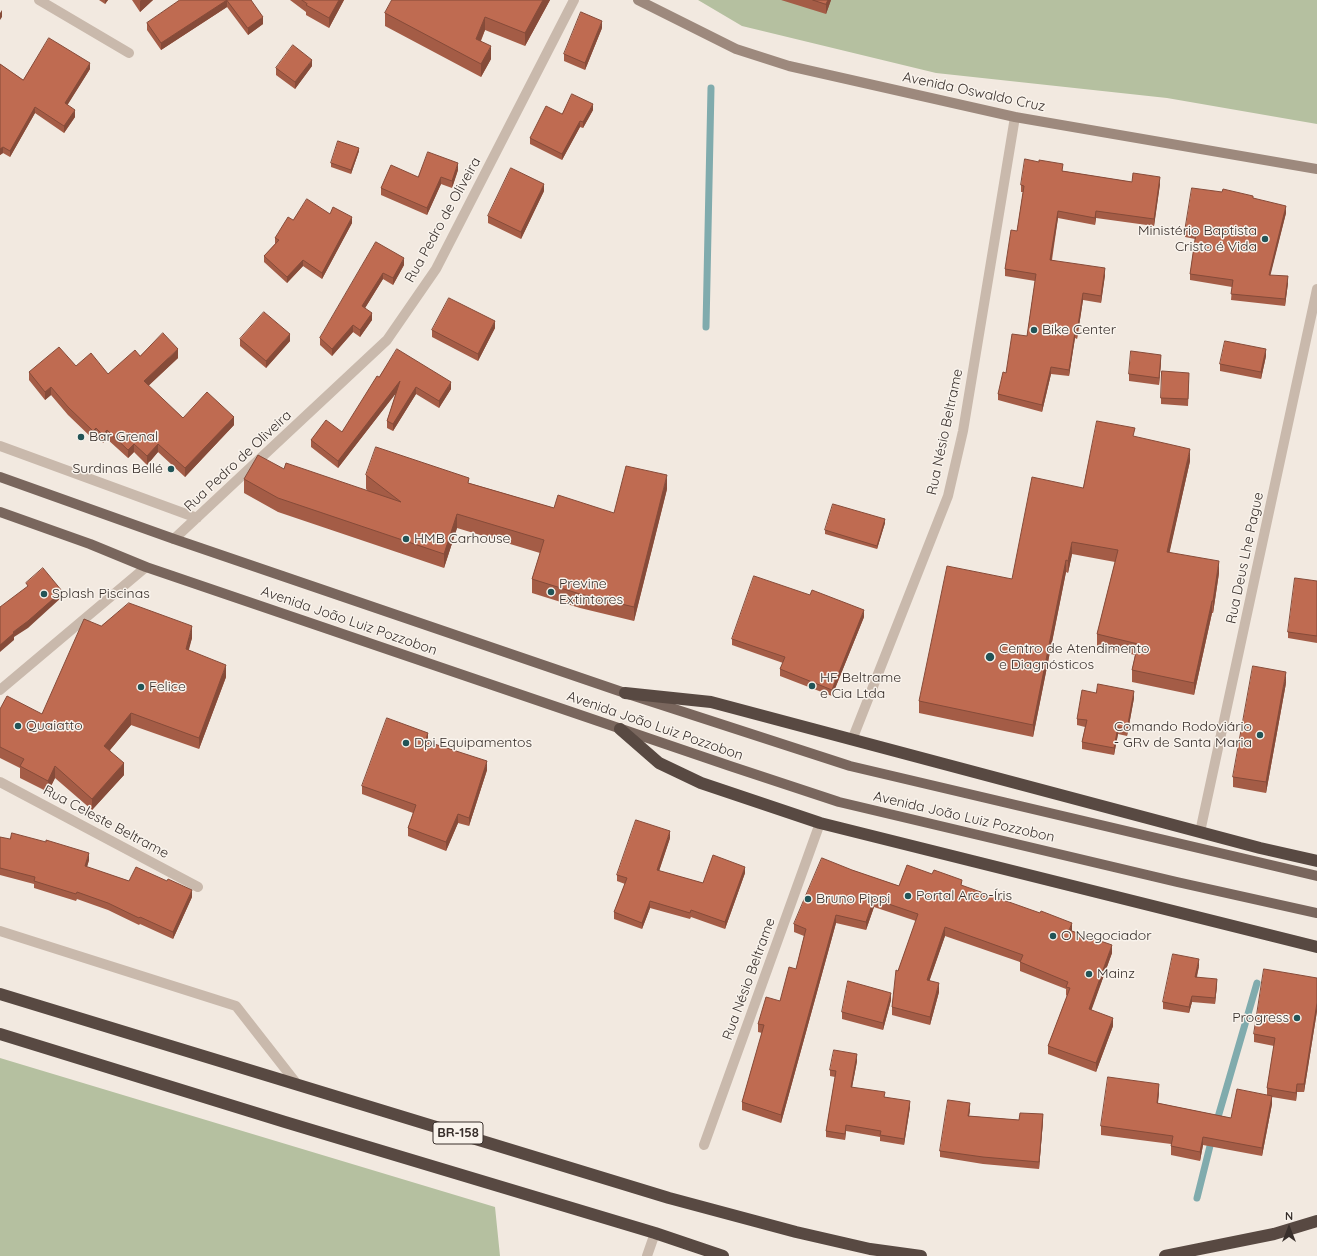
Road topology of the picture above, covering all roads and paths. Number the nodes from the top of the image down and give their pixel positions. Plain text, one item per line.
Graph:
1 (39, 0) edge
2 (574, 0) edge
3 (638, 0) edge
4 (128, 53) dead end
5 (1016, 117) junction
6 (1317, 170) edge
7 (1317, 290) edge
8 (0, 446) edge
9 (0, 477) edge
10 (0, 512) edge
11 (196, 518) junction
12 (174, 539) junction
13 (146, 567) junction
14 (0, 690) edge
15 (625, 693) junction
16 (620, 729) junction
17 (852, 740) junction
18 (0, 782) edge
19 (820, 823) junction
20 (1200, 832) junction
21 (1317, 861) edge
22 (1317, 876) edge
23 (198, 888) dead end
24 (1317, 913) edge
25 (0, 931) edge
26 (1317, 947) edge
27 (0, 994) edge
28 (0, 1034) edge
29 (297, 1084) junction
30 (704, 1145) dead end
31 (1317, 1221) edge
32 (655, 1233) junction
33 (648, 1256) edge
34 (723, 1256) edge
35 (921, 1256) edge
36 (1165, 1256) edge

1 - 4 street
2 - 11 street, Rua Pedro de Oliveira
3 - 5 street, Avenida Oswaldo Cruz
5 - 6 street, Avenida Oswaldo Cruz
5 - 17 street, Rua Nésio Beltrame
7 - 20 street, Rua Deus Lhe Pague
8 - 11 street
9 - 12 main road, Avenida João Luiz Pozzobon
10 - 13 main road, Avenida João Luiz Pozzobon
11 - 12 street, Rua Pedro de Oliveira
12 - 15 main road, Avenida João Luiz Pozzobon
13 - 14 street
13 - 16 main road, Avenida João Luiz Pozzobon
15 - 17 highway
15 - 22 main road, Avenida João Luiz Pozzobon
16 - 19 highway
16 - 24 main road, Avenida João Luiz Pozzobon
17 - 20 highway
18 - 23 street, Rua Celeste Beltrame
19 - 26 highway
19 - 30 street, Rua Nésio Beltrame
20 - 21 highway
25 - 29 street
27 - 29 highway, BR-158
28 - 32 highway
29 - 35 highway, BR-158
31 - 36 highway
32 - 33 street
32 - 34 highway

